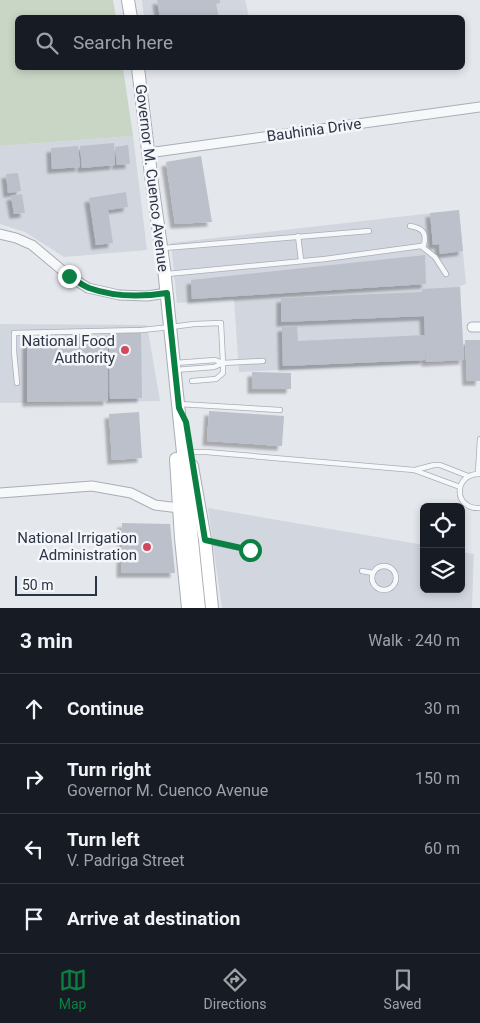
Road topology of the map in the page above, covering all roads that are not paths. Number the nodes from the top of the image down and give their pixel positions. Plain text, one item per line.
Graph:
1 (128, 0) edge
2 (130, 15) edge
3 (138, 70) edge
4 (480, 107) edge
5 (148, 153) junction
6 (410, 226) dead end
7 (369, 231) dead end
8 (0, 234) edge
9 (298, 236) junction
10 (421, 246) junction
11 (162, 248) junction
12 (301, 260) junction
13 (165, 274) junction
14 (446, 274) dead end
15 (167, 293) junction
16 (170, 327) junction
17 (263, 361) dead end
18 (223, 363) junction
19 (175, 366) junction
20 (192, 381) dead end
21 (17, 383) dead end
22 (179, 406) junction
23 (280, 410) dead end
24 (480, 439) edge
25 (190, 452) junction
26 (414, 470) junction
27 (479, 474) edge
28 (468, 476) junction
29 (460, 487) junction
30 (0, 493) edge
31 (179, 508) junction
32 (480, 508) edge
33 (198, 542) junction
34 (250, 550) dead end
35 (362, 571) dead end
36 (373, 573) junction
37 (188, 608) edge
38 (199, 608) edge
39 (212, 608) edge

1 - 2 main road
3 - 5 main road, Governor M. Cuenco Avenue
4 - 5 street, Bauhinia Drive
5 - 11 main road, Governor M. Cuenco Avenue
6 - 10 lane
7 - 9 lane
8 - 15 street
9 - 11 lane
9 - 12 lane
10 - 12 lane
10 - 14 lane
11 - 13 main road, Governor M. Cuenco Avenue
12 - 13 lane
13 - 15 main road, Governor M. Cuenco Avenue
15 - 16 main road, Governor M. Cuenco Avenue
16 - 18 lane
16 - 19 main road, Governor M. Cuenco Avenue
16 - 21 lane
17 - 18 lane
18 - 19 lane
18 - 20 lane
19 - 22 main road, Governor M. Cuenco Avenue
22 - 23 lane
22 - 25 main road, Governor M. Cuenco Avenue
22 - 31 main road, Governor M. Cuenco Avenue
22 - 33 main road, Governor M. Cuenco Avenue
24 - 27 lane
25 - 26 lane
25 - 33 main road, Governor M. Cuenco Avenue
26 - 28 lane
26 - 29 lane
27 - 28 lane
28 - 29 lane
29 - 32 lane
30 - 31 street
31 - 37 main road, Governor M. Cuenco Avenue
33 - 34 lane
33 - 38 main road
33 - 39 main road, Governor M. Cuenco Avenue
35 - 36 lane
36 - 36 lane

